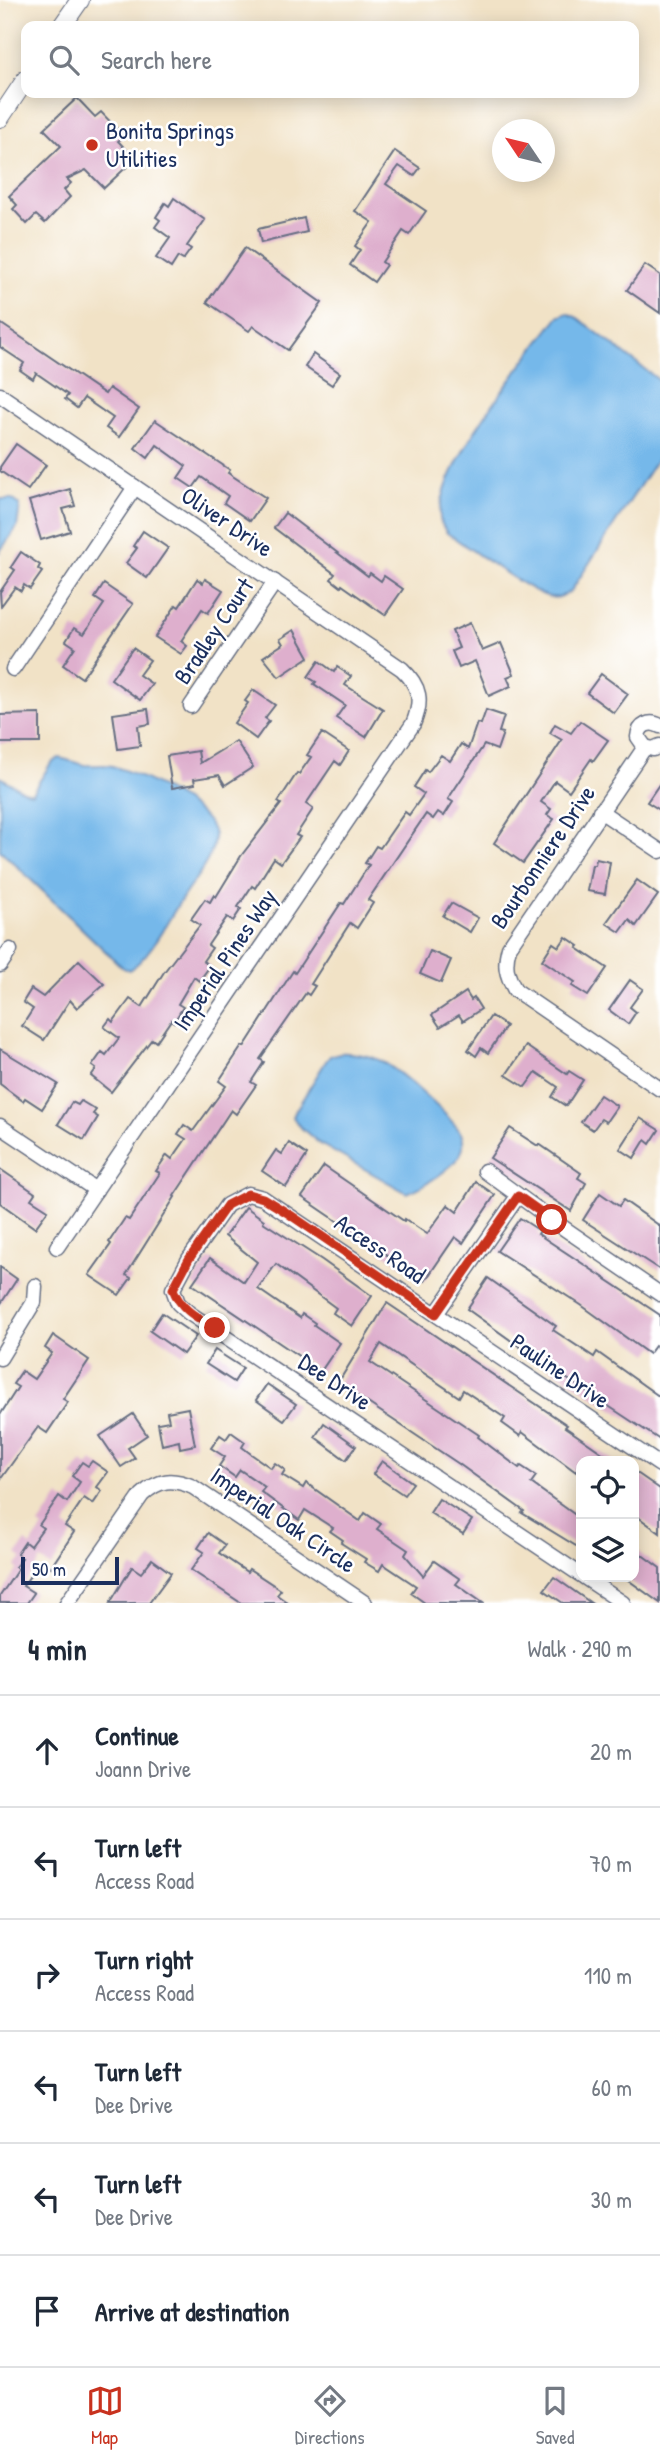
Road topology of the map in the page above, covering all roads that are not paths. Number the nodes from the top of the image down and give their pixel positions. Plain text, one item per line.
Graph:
1 (80, 0) edge
2 (65, 21) edge
3 (21, 86) edge
4 (0, 118) edge
5 (0, 395) edge
6 (135, 486) junction
7 (275, 582) junction
8 (13, 669) dead end
9 (421, 695) joint
10 (191, 706) dead end
11 (660, 726) edge
12 (660, 746) edge
13 (645, 747) junction
14 (600, 811) junction
15 (660, 851) edge
16 (10, 950) dead end
17 (0, 965) edge
18 (660, 1089) edge
19 (0, 1126) edge
20 (485, 1171) dead end
21 (96, 1191) junction
22 (248, 1194) joint
23 (518, 1196) junction
24 (57, 1247) dead end
25 (35, 1286) dead end
26 (660, 1294) edge
27 (436, 1314) junction
28 (1, 1353) edge
29 (660, 1465) edge
30 (576, 1572) edge
31 (591, 1582) edge
32 (67, 1603) edge
33 (365, 1603) edge
34 (623, 1603) edge

1 - 2 street
3 - 4 street
5 - 6 street, Oliver Drive
6 - 7 street, Oliver Drive
6 - 8 street
7 - 9 street, Oliver Drive
7 - 10 street, Bradley Court
9 - 21 street, Imperial Pines Way
11 - 13 street, Bourbonniere Drive
12 - 13 street
13 - 14 street, Bourbonniere Drive
14 - 15 street
14 - 18 street, Bourbonniere Drive
16 - 17 street
19 - 21 street
20 - 23 street
21 - 24 street, Imperial Pines Way
22 - 27 street, Access Road
22 - 30 street, Dee Drive
23 - 26 street
23 - 27 street, Access Road
25 - 28 street
27 - 29 street, Pauline Drive
31 - 34 street, Dee Drive
32 - 33 street, Imperial Oak Circle

